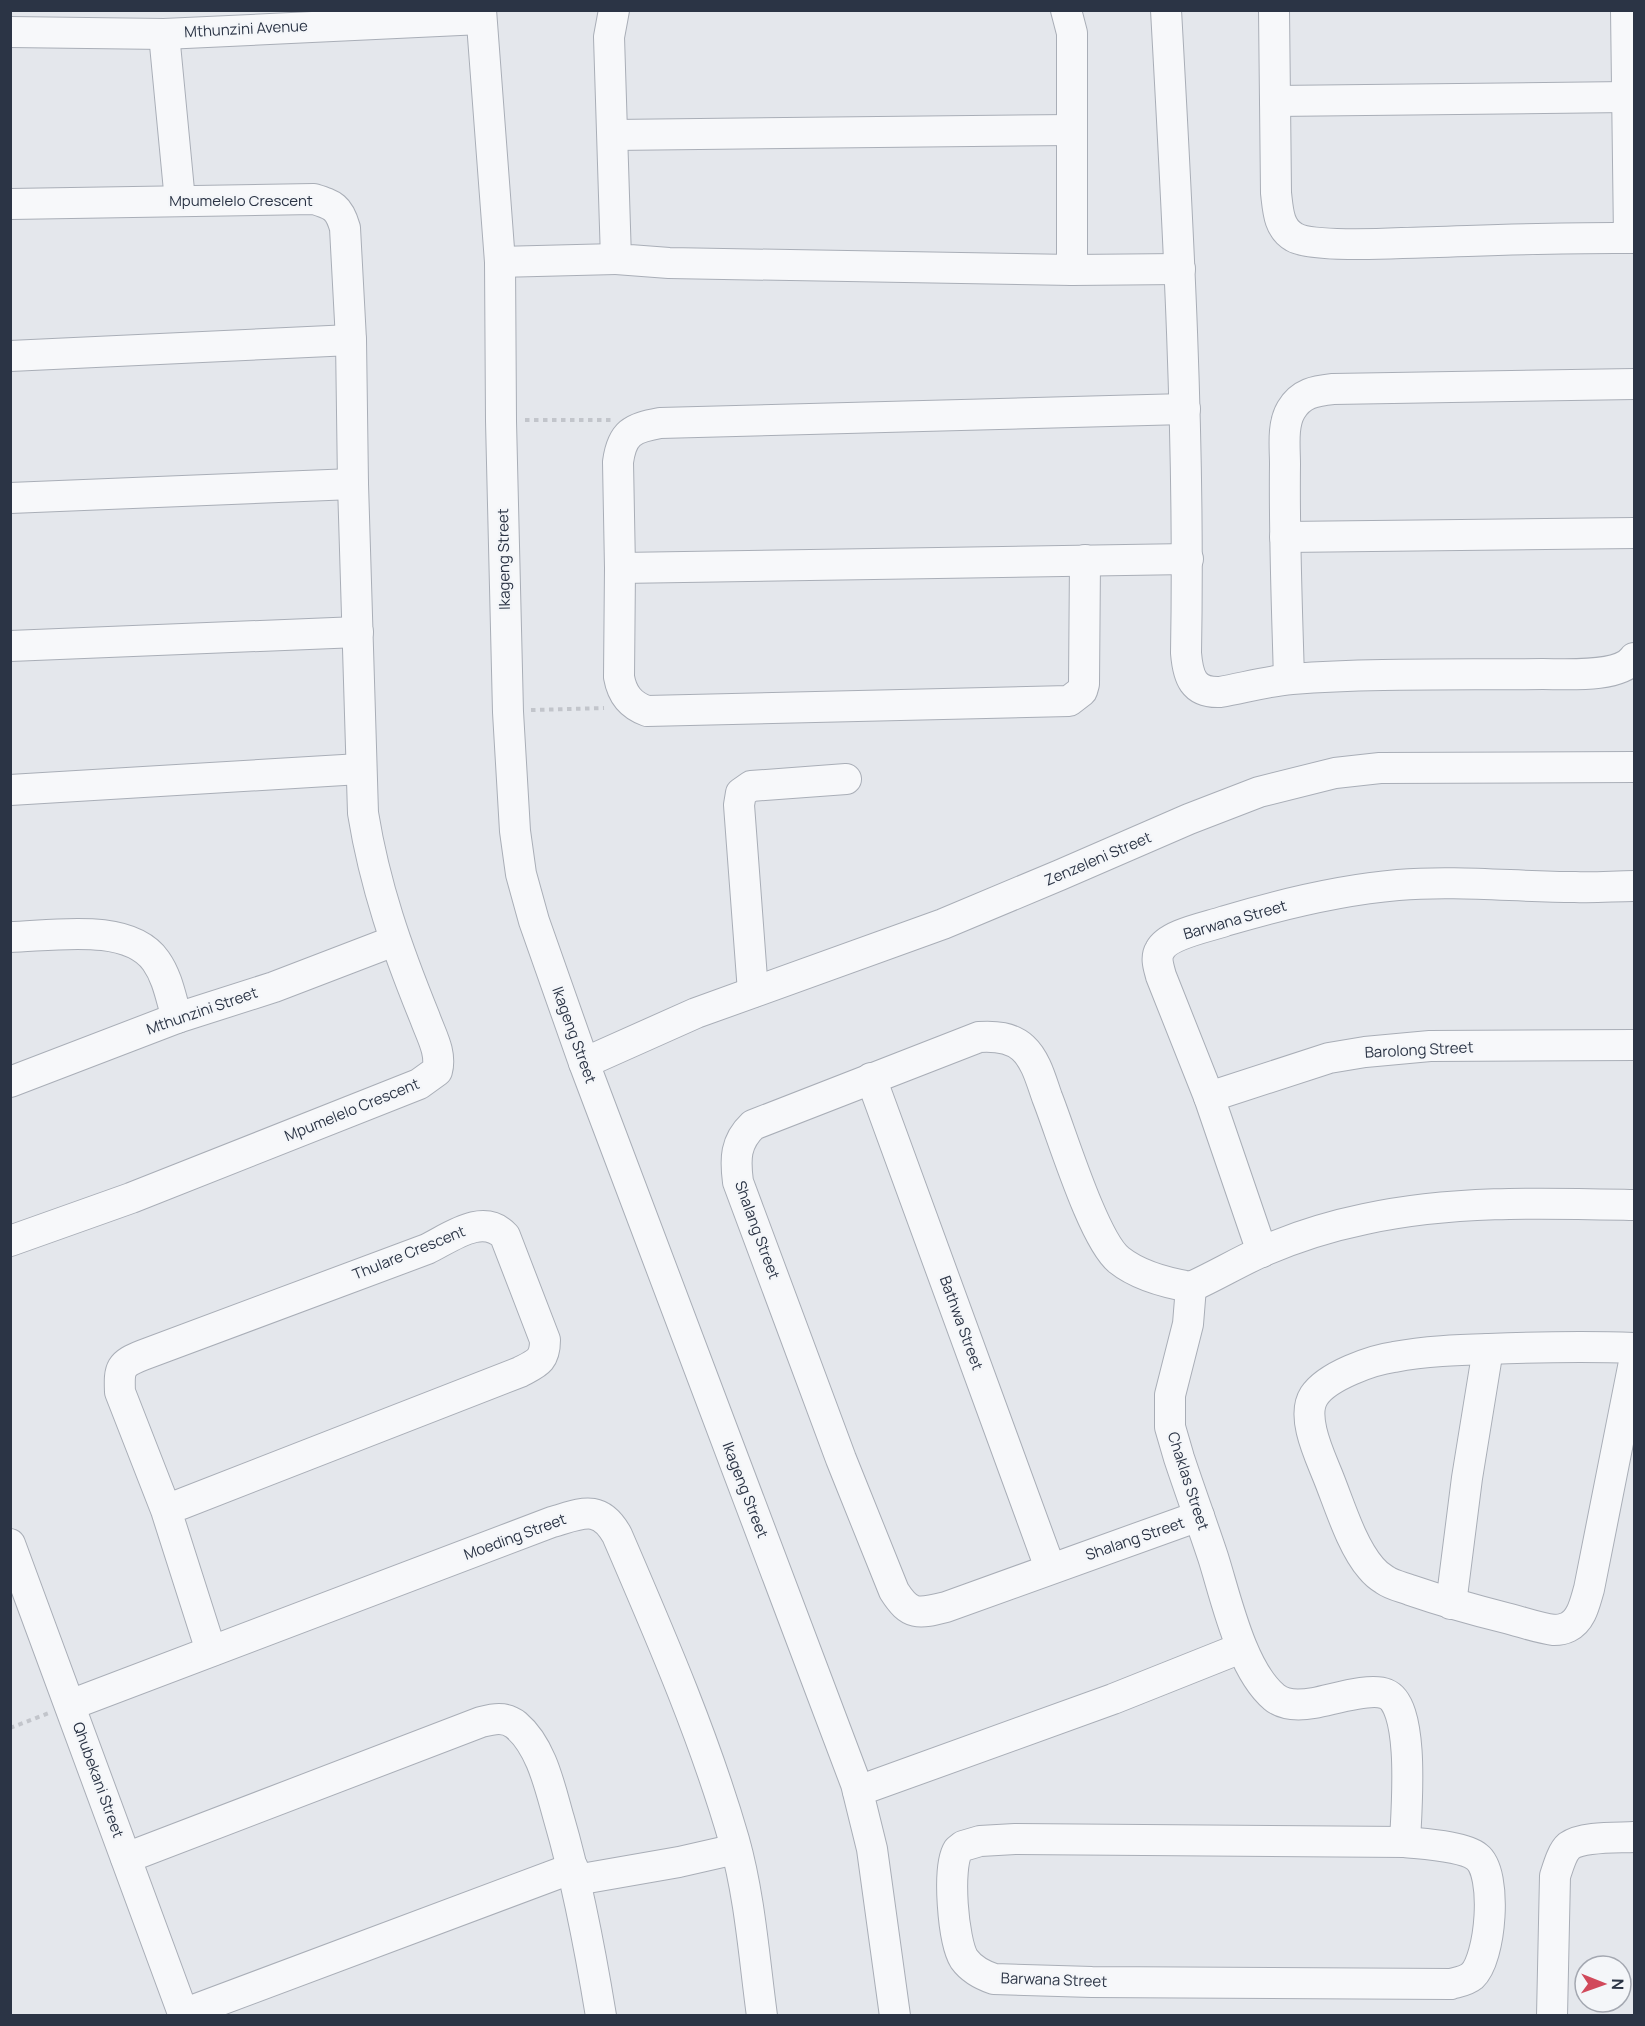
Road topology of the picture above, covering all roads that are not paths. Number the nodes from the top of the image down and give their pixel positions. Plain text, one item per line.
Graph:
1 (614, 10) edge
2 (1066, 10) edge
3 (1166, 10) edge
4 (1274, 10) edge
5 (1626, 10) edge
6 (481, 15) edge
7 (344, 17) edge
8 (10, 32) edge
9 (164, 34) junction
10 (1627, 97) junction
11 (1275, 100) junction
12 (1071, 130) junction
13 (613, 135) junction
14 (180, 201) junction
15 (10, 204) edge
16 (1632, 238) edge
17 (616, 259) junction
18 (500, 262) junction
19 (1180, 269) junction
20 (1072, 270) junction
21 (351, 340) junction
22 (10, 356) edge
23 (1634, 384) edge
24 (1635, 409) edge
25 (1185, 410) junction
26 (353, 484) junction
27 (10, 498) edge
28 (1635, 533) edge
29 (1285, 537) junction
30 (1188, 559) junction
31 (1084, 560) junction
32 (621, 568) junction
33 (358, 632) junction
34 (10, 646) edge
35 (1635, 658) edge
36 (1289, 679) junction
37 (1635, 767) edge
38 (360, 769) junction
39 (846, 779) dead end
40 (10, 790) edge
41 (1635, 886) edge
42 (10, 937) edge
43 (394, 941) junction
44 (753, 992) junction
45 (177, 1018) junction
46 (1635, 1045) edge
47 (584, 1063) junction
48 (871, 1078) junction
49 (10, 1082) edge
50 (1209, 1097) junction
51 (1635, 1205) edge
52 (10, 1241) edge
53 (1262, 1252) junction
54 (1191, 1287) junction
55 (1635, 1348) edge
56 (1488, 1349) junction
57 (1635, 1362) edge
58 (166, 1510) junction
59 (1199, 1516) junction
60 (10, 1544) edge
61 (1050, 1568) junction
62 (1452, 1604) junction
63 (1241, 1648) junction
64 (211, 1651) junction
65 (70, 1705) junction
66 (858, 1791) junction
67 (1635, 1837) edge
68 (1405, 1842) junction
69 (736, 1849) junction
70 (126, 1858) junction
71 (574, 1874) junction
72 (184, 2015) edge
73 (601, 2016) edge
74 (762, 2016) edge
75 (895, 2016) edge
76 (1552, 2016) edge

1 - 13 street
2 - 12 street
3 - 19 street
4 - 11 street
5 - 10 street
6 - 7 street, Mthunzini Avenue
6 - 18 street, Ikageng Street
7 - 9 street, Mthunzini Avenue
8 - 9 street, Mthunzini Avenue
9 - 14 street
10 - 11 street
10 - 16 street
11 - 16 street
12 - 13 street
12 - 20 street
13 - 17 street
14 - 15 street, Mpumelelo Crescent
14 - 21 street, Mpumelelo Crescent
17 - 18 street
17 - 20 street
18 - 47 street, Ikageng Street
19 - 20 street
19 - 25 street
21 - 22 street
21 - 26 street, Mpumelelo Crescent
23 - 24 street
23 - 29 street
25 - 30 street
25 - 32 street
26 - 27 street
26 - 33 street, Mpumelelo Crescent
28 - 29 street
29 - 36 street
30 - 31 street
30 - 36 street
31 - 32 street
31 - 32 street
33 - 34 street
33 - 38 street, Mpumelelo Crescent
35 - 36 street
37 - 44 street, Zenzeleni Street
38 - 40 street
38 - 43 street, Mpumelelo Crescent
39 - 44 street
41 - 50 street, Barwana Street
42 - 45 street
43 - 45 street, Mthunzini Street
43 - 52 street, Mpumelelo Crescent
44 - 47 street, Zenzeleni Street
45 - 49 street, Mthunzini Street
46 - 50 street, Barolong Street
47 - 66 street, Ikageng Street
48 - 54 street, Shalang Street
48 - 61 street, Bathwa Street
48 - 61 street, Shalang Street
50 - 53 street, Barwana Street
51 - 53 street
53 - 54 street
54 - 59 street, Chaklas Street
55 - 56 street
56 - 62 street
56 - 62 street
57 - 62 street
58 - 58 street, Thulare Crescent
58 - 64 street, Thulare Crescent
59 - 61 street, Shalang Street
59 - 63 street, Chaklas Street
60 - 65 street, Qhubekani Street
63 - 66 street
63 - 68 street
64 - 65 street, Moeding Street
64 - 69 street, Moeding Street
65 - 70 street, Qhubekani Street
66 - 75 street, Ikageng Street
67 - 76 street
68 - 68 street, Barwana Street
69 - 71 street
69 - 74 street, Moeding Street
70 - 71 street
70 - 72 street, Qhubekani Street
71 - 72 street
71 - 73 street

